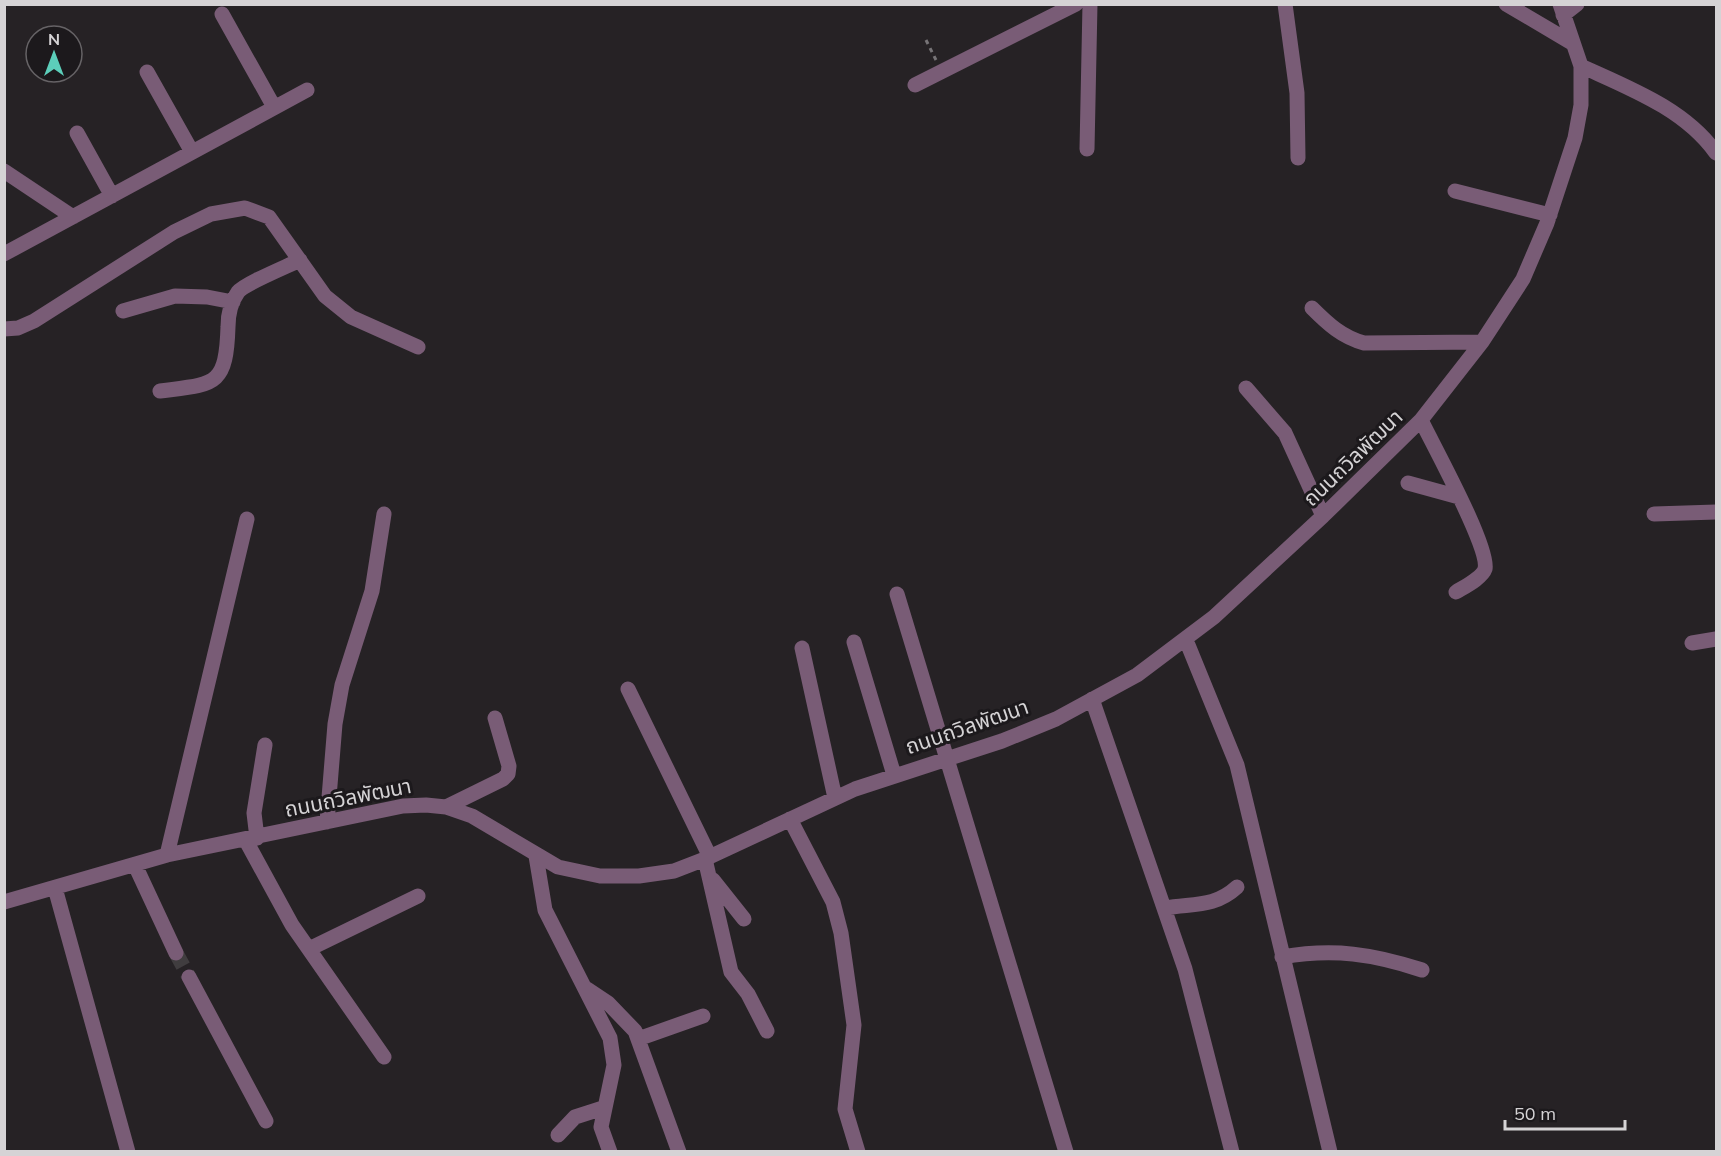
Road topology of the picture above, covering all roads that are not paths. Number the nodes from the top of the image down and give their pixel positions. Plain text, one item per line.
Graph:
1 (1090, 4) edge
2 (1285, 4) edge
3 (1506, 4) edge
4 (1577, 4) edge
5 (1068, 6) edge
6 (1562, 10) edge
7 (222, 14) dead end
8 (1572, 43) junction
9 (1581, 66) junction
10 (147, 72) dead end
11 (915, 85) dead end
12 (307, 90) dead end
13 (274, 108) junction
14 (77, 133) dead end
15 (1087, 149) dead end
16 (192, 152) junction
17 (1716, 153) edge
18 (1298, 158) dead end
19 (4, 171) edge
20 (1455, 191) dead end
21 (112, 196) junction
22 (1550, 215) junction
23 (73, 217) junction
24 (4, 254) edge
25 (300, 260) junction
26 (233, 302) junction
27 (1312, 308) dead end
28 (123, 311) dead end
29 (4, 329) edge
30 (1482, 342) junction
31 (418, 347) dead end
32 (1246, 388) dead end
33 (160, 391) dead end
34 (1421, 420) junction
35 (1408, 483) dead end
36 (1459, 497) junction
37 (1716, 512) edge
38 (384, 514) dead end
39 (1654, 514) dead end
40 (1323, 516) junction
41 (247, 519) dead end
42 (1456, 592) dead end
43 (897, 594) dead end
44 (1716, 639) edge
45 (1186, 640) junction
46 (854, 642) dead end
47 (1692, 643) dead end
48 (802, 648) dead end
49 (628, 689) dead end
50 (1092, 699) junction
51 (495, 718) dead end
52 (265, 745) dead end
53 (947, 758) junction
54 (894, 775) junction
55 (835, 798) junction
56 (446, 807) junction
57 (790, 819) junction
58 (327, 822) junction
59 (251, 838) junction
60 (167, 855) junction
61 (536, 856) junction
62 (708, 858) junction
63 (135, 865) junction
64 (711, 878) junction
65 (1237, 887) dead end
66 (55, 888) junction
67 (418, 896) dead end
68 (4, 902) edge
69 (1165, 908) junction
70 (744, 919) dead end
71 (309, 949) junction
72 (176, 953) tunnel mouth
73 (1282, 957) junction
74 (1422, 970) dead end
75 (189, 978) tunnel mouth
76 (585, 988) junction
77 (703, 1017) dead end
78 (767, 1031) dead end
79 (638, 1039) junction
80 (384, 1057) dead end
81 (603, 1108) junction
82 (266, 1121) dead end
83 (558, 1134) dead end
84 (128, 1152) edge
85 (610, 1152) edge
86 (679, 1152) edge
87 (858, 1152) edge
88 (1066, 1152) edge
89 (1232, 1152) edge
90 (1330, 1152) edge

1 - 15 street
2 - 18 street
3 - 8 street
4 - 6 street
5 - 11 street
6 - 8 street, ถนนถวิลพัฒนา
7 - 13 street
8 - 9 street, ถนนถวิลพัฒนา
9 - 17 street
9 - 22 street, ถนนถวิลพัฒนา
10 - 16 street
12 - 13 street
13 - 16 street
14 - 21 street
16 - 21 street
19 - 23 street
20 - 22 street
21 - 23 street
22 - 30 street, ถนนถวิลพัฒนา
23 - 24 street
25 - 26 street
25 - 29 street
25 - 31 street
26 - 28 street
26 - 33 street
27 - 30 street
30 - 34 street, ถนนถวิลพัฒนา
32 - 40 street
34 - 36 street
34 - 40 street, ถนนถวิลพัฒนา
35 - 36 street
36 - 42 street
37 - 39 street
38 - 58 street
40 - 45 street, ถนนถวิลพัฒนา
41 - 60 street
43 - 53 street
44 - 47 street
45 - 50 street, ถนนถวิลพัฒนา
45 - 73 street
46 - 54 street
48 - 55 street
49 - 62 street
50 - 53 street, ถนนถวิลพัฒนา
50 - 69 street
51 - 56 street
52 - 59 street
53 - 54 street, ถนนถวิลพัฒนา
53 - 88 street
54 - 55 street, ถนนถวิลพัฒนา
55 - 57 street, ถนนถวิลพัฒนา
56 - 58 street, ถนนถวิลพัฒนา
56 - 61 street, ถนนถวิลพัฒนา
57 - 62 street, ถนนถวิลพัฒนา
57 - 87 street
58 - 59 street, ถนนถวิลพัฒนา
59 - 60 street, ถนนถวิลพัฒนา
59 - 71 street
60 - 63 street, ถนนถวิลพัฒนา
61 - 62 street, ถนนถวิลพัฒนา
61 - 76 street
62 - 64 street
63 - 66 street, ถนนถวิลพัฒนา
63 - 72 street
64 - 70 street
64 - 78 street
65 - 69 street
66 - 68 street, ถนนถวิลพัฒนา
66 - 84 street
67 - 71 street
69 - 89 street
71 - 80 street
73 - 74 street
73 - 90 street
75 - 82 street
76 - 79 street
76 - 81 street
77 - 79 street
79 - 86 street
81 - 83 street
81 - 85 street

